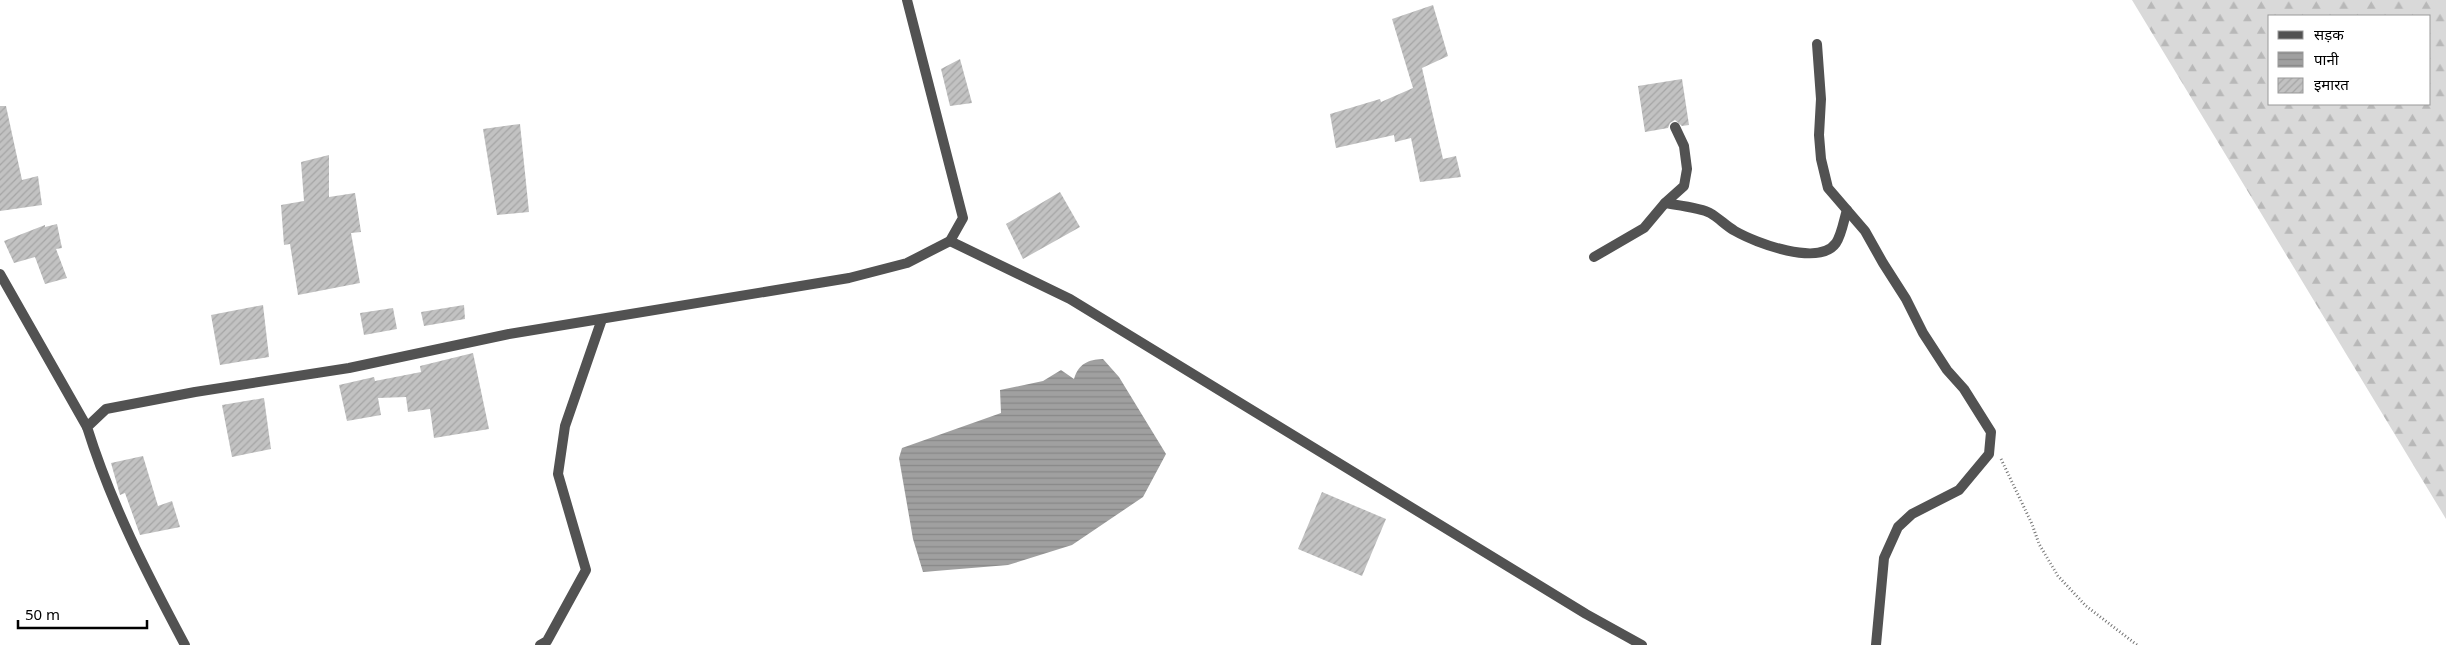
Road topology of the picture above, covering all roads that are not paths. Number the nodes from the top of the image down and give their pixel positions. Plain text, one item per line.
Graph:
1 (907, 0) edge
2 (1817, 44) dead end
3 (1675, 127) dead end
4 (1665, 203) junction
5 (1847, 210) junction
6 (950, 241) junction
7 (1594, 257) dead end
8 (0, 274) edge
9 (602, 319) junction
10 (87, 427) junction
11 (185, 645) edge
12 (540, 645) edge
13 (1642, 645) edge
14 (1876, 645) edge

1 - 6 street
2 - 5 street
3 - 4 street
4 - 5 street
4 - 7 street
5 - 14 street
6 - 9 street
6 - 13 street
8 - 10 street
9 - 10 street
9 - 12 street
10 - 11 street

